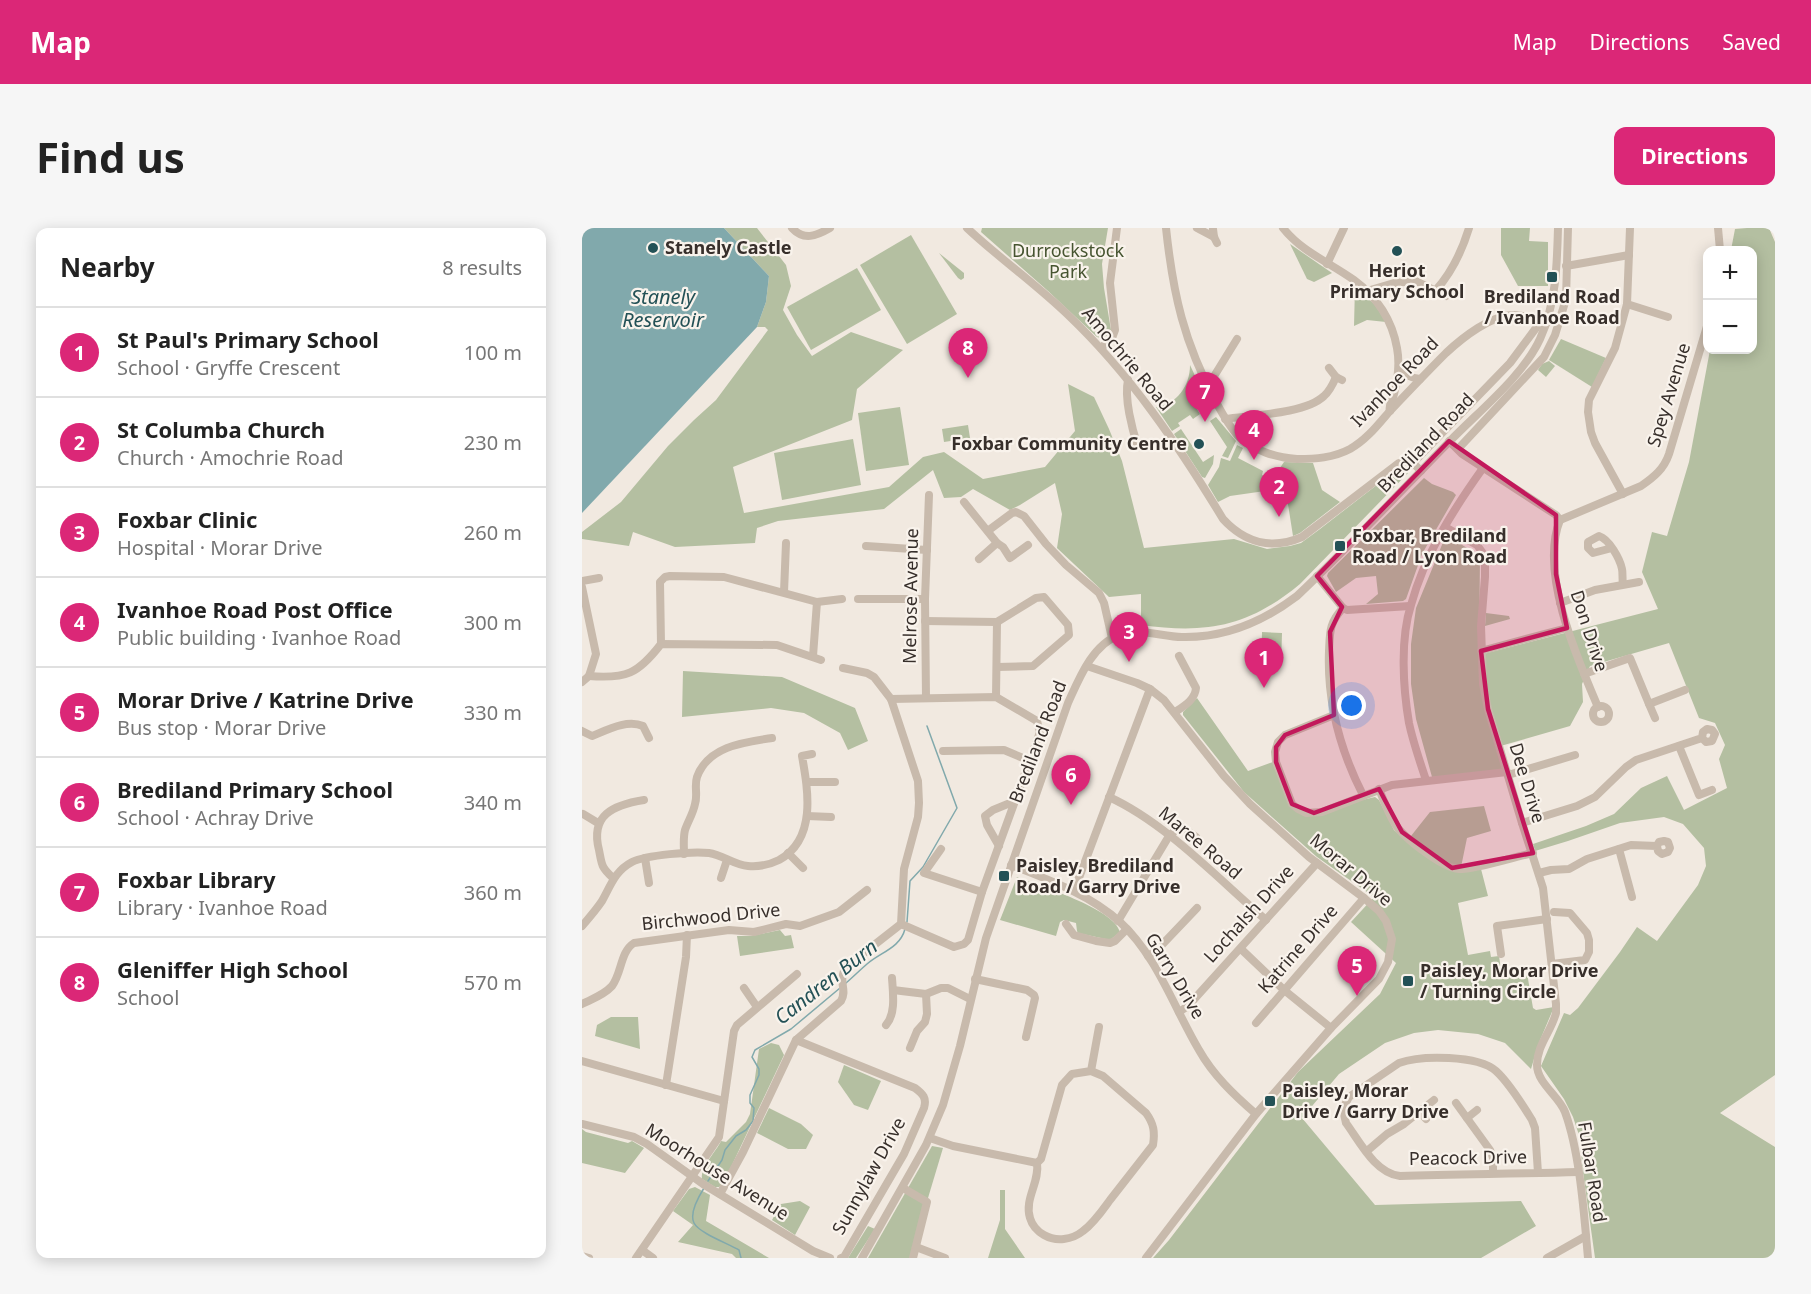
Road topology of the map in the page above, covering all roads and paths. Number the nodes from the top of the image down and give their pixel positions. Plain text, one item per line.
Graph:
1 (792, 228) edge
2 (830, 228) edge
3 (967, 228) edge
4 (1117, 228) edge
5 (1166, 228) edge
6 (1197, 228) edge
7 (1283, 228) edge
8 (1344, 228) edge
9 (1468, 228) edge
10 (1558, 228) edge
11 (1568, 228) edge
12 (1630, 228) edge
13 (1718, 228) edge
14 (978, 232) edge
15 (1215, 236) edge
16 (1720, 246) edge
17 (1629, 255) junction
18 (1327, 264) junction
19 (1566, 266) junction
20 (1436, 290) junction
21 (1366, 291) junction
22 (1446, 296) dead end
23 (1627, 304) junction
24 (1668, 317) dead end
25 (1543, 322) junction
26 (1703, 336) edge
27 (1238, 338) dead end
28 (1101, 348) junction
29 (1329, 368) dead end
30 (1399, 369) junction
31 (1420, 379) junction
32 (1128, 380) junction
33 (1208, 386) junction
34 (1390, 412) junction
35 (1225, 419) junction
36 (1449, 441) junction
37 (1138, 447) dead end
38 (1458, 449) junction
39 (1413, 463) junction
40 (1484, 468) junction
41 (1421, 471) junction
42 (1623, 494) junction
43 (930, 495) dead end
44 (964, 502) dead end
45 (1560, 520) junction
46 (1445, 527) junction
47 (988, 530) junction
48 (786, 543) dead end
49 (998, 543) junction
50 (1028, 545) dead end
51 (866, 546) dead end
52 (1612, 548) dead end
53 (927, 550) junction
54 (979, 559) dead end
55 (1317, 576) junction
56 (599, 578) dead end
57 (582, 581) edge
58 (1639, 582) dead end
59 (1623, 584) junction
60 (582, 587) edge
61 (784, 592) junction
62 (842, 599) dead end
63 (858, 599) dead end
64 (925, 599) junction
65 (817, 602) junction
66 (1560, 603) junction
67 (1410, 606) junction
68 (1343, 608) junction
69 (925, 621) junction
70 (997, 622) junction
71 (1567, 628) junction
72 (1112, 638) junction
73 (661, 644) junction
74 (1481, 651) junction
75 (1179, 656) dead end
76 (1087, 666) junction
77 (997, 667) junction
78 (843, 668) dead end
79 (1584, 674) junction
80 (586, 679) edge
81 (1150, 689) junction
82 (1685, 690) dead end
83 (996, 697) junction
84 (926, 698) junction
85 (891, 699) junction
86 (1649, 704) junction
87 (1598, 707) dead end
88 (1175, 712) junction
89 (1334, 715) junction
90 (1655, 718) dead end
91 (582, 731) edge
92 (649, 738) dead end
93 (772, 738) dead end
94 (1702, 738) dead end
95 (1679, 746) junction
96 (943, 751) dead end
97 (812, 754) dead end
98 (1575, 755) dead end
99 (1030, 760) junction
100 (1507, 774) junction
101 (1426, 780) junction
102 (807, 782) junction
103 (835, 782) dead end
104 (1379, 789) junction
105 (1712, 790) dead end
106 (1363, 795) junction
107 (1109, 797) junction
108 (644, 800) dead end
109 (1014, 801) junction
110 (583, 814) edge
111 (807, 816) junction
112 (831, 818) dead end
113 (1007, 822) junction
114 (598, 823) junction
115 (1522, 824) junction
116 (1024, 828) junction
117 (1169, 836) junction
118 (1196, 837) dead end
119 (999, 846) junction
120 (1657, 846) dead end
121 (941, 849) dead end
122 (1619, 849) junction
123 (788, 853) junction
124 (1533, 853) junction
125 (684, 854) junction
126 (645, 858) junction
127 (727, 860) junction
128 (1317, 863) junction
129 (1011, 865) junction
130 (803, 868) dead end
131 (1539, 873) junction
132 (613, 878) junction
133 (721, 878) dead end
134 (649, 883) dead end
135 (867, 890) dead end
136 (1074, 891) junction
137 (982, 892) junction
138 (1632, 897) dead end
139 (1364, 898) junction
140 (1197, 908) dead end
141 (1554, 912) dead end
142 (1547, 919) junction
143 (1266, 920) junction
144 (1118, 921) junction
145 (1066, 924) dead end
146 (582, 926) edge
147 (906, 926) junction
148 (1127, 928) junction
149 (687, 935) junction
150 (1241, 949) junction
151 (1501, 954) dead end
152 (1148, 956) junction
153 (1552, 964) junction
154 (796, 974) dead end
155 (892, 978) dead end
156 (975, 979) junction
157 (744, 988) dead end
158 (893, 990) junction
159 (1284, 990) junction
160 (926, 994) junction
161 (970, 999) junction
162 (582, 1004) edge
163 (757, 1007) junction
164 (1179, 1012) junction
165 (1256, 1023) dead end
166 (886, 1025) dead end
167 (1099, 1027) dead end
168 (1331, 1028) junction
169 (1026, 1037) dead end
170 (796, 1040) junction
171 (910, 1048) dead end
172 (582, 1061) edge
173 (1537, 1064) joint
174 (1091, 1071) junction
175 (666, 1085) junction
176 (1434, 1100) dead end
177 (724, 1101) junction
178 (1456, 1103) dead end
179 (1477, 1110) dead end
180 (1256, 1114) junction
181 (1467, 1118) junction
182 (582, 1124) edge
183 (930, 1138) junction
184 (1367, 1151) junction
185 (1037, 1163) junction
186 (1578, 1172) junction
187 (1493, 1173) junction
188 (1538, 1173) junction
189 (693, 1178) junction
190 (903, 1188) junction
191 (720, 1194) junction
192 (866, 1220) junction
193 (879, 1228) junction
194 (1586, 1236) junction
195 (916, 1247) junction
196 (642, 1250) junction
197 (582, 1256) edge
198 (589, 1258) edge
199 (636, 1258) edge
200 (653, 1258) edge
201 (830, 1258) edge
202 (841, 1258) edge
203 (862, 1258) edge
204 (913, 1258) edge
205 (945, 1258) edge
206 (1146, 1258) edge
207 (1547, 1258) edge
208 (1588, 1258) edge

1 - 2 street
3 - 14 street, Amochrie Road
4 - 28 street
5 - 33 street, Ivanhoe Road
6 - 15 street
7 - 18 street
8 - 18 street
9 - 20 street
10 - 25 street, Brediland Road
11 - 19 street, Brediland Road
12 - 17 street
13 - 16 street
14 - 28 street, Amochrie Road
17 - 19 street
17 - 23 street
18 - 21 street
19 - 38 street, Brediland Road
20 - 21 street
20 - 22 street
21 - 30 street
23 - 24 street
23 - 42 street
25 - 31 street, Ivanhoe Road
25 - 36 street, Brediland Road
25 - 39 street
26 - 42 street, Spey Avenue
27 - 33 street
28 - 32 street, Amochrie Road
29 - 35 street
30 - 31 street
30 - 34 street
31 - 34 street, Ivanhoe Road
32 - 37 street
32 - 39 street, Amochrie Road
33 - 35 street, Ivanhoe Road
34 - 35 street, Ivanhoe Road
36 - 38 street
36 - 41 street, Brediland Road
38 - 40 street
39 - 41 street
40 - 45 street
40 - 46 street
41 - 55 street, Brediland Road
42 - 45 street, Spey Avenue
43 - 53 street, Melrose Avenue
44 - 47 street
45 - 66 street, Don Drive
46 - 67 street
46 - 74 street, Dee Drive
47 - 49 street
47 - 72 street
48 - 61 street
49 - 50 street
49 - 54 street
51 - 53 street
52 - 59 street
53 - 64 street, Melrose Avenue
55 - 68 street
55 - 72 street, Brediland Road
56 - 57 street
58 - 59 street
59 - 66 street
60 - 80 street
61 - 65 street
61 - 73 street
62 - 65 street
63 - 64 street
64 - 69 street, Melrose Avenue
65 - 73 street
66 - 71 street, Don Drive
67 - 68 street
67 - 101 street
68 - 89 street
69 - 70 street
69 - 84 street, Melrose Avenue
70 - 77 street
70 - 77 street
71 - 74 street
71 - 79 street, Don Drive
72 - 76 street, Brediland Road
73 - 80 street
74 - 100 street, Dee Drive
75 - 88 street
76 - 81 street, Morar Drive
76 - 116 street, Brediland Road
77 - 83 street
78 - 85 street
79 - 86 street
79 - 87 street, Don Drive
81 - 88 street, Morar Drive
81 - 107 street
82 - 86 street
83 - 84 street
83 - 99 street
84 - 85 street
85 - 147 street
86 - 90 street
88 - 128 street, Morar Drive
89 - 106 street
89 - 106 street
91 - 92 street
93 - 125 street
94 - 95 street
95 - 105 street
95 - 115 street
96 - 99 street
97 - 102 street
98 - 100 street
99 - 109 street
100 - 101 street
100 - 115 street, Dee Drive
101 - 104 street
102 - 103 street
102 - 111 street
104 - 106 street
104 - 124 street
107 - 117 street, Maree Road
107 - 136 street
108 - 114 street
109 - 113 street
109 - 119 street
110 - 114 street
111 - 112 street
111 - 123 street
113 - 116 street
113 - 119 street
114 - 132 street
115 - 124 street, Dee Drive
116 - 129 street, Brediland Road
117 - 118 street
117 - 143 street, Maree Road
117 - 144 street
119 - 137 street
120 - 122 street
121 - 137 street
122 - 131 street
122 - 138 street
123 - 127 street
123 - 130 street
124 - 131 street, Dee Drive
125 - 126 street
125 - 127 street
126 - 132 street
126 - 134 street
127 - 133 street
128 - 139 street, Morar Drive
128 - 143 street, Lochalsh Drive
129 - 136 street, Garry Drive
129 - 156 street, Brediland Road
131 - 142 street, Dee Drive
132 - 146 street
135 - 149 street, Birchwood Drive
136 - 144 street, Garry Drive
137 - 147 street
139 - 159 street, Katrine Drive
139 - 168 street, Morar Drive
140 - 152 street
141 - 153 street
142 - 151 street
142 - 153 street, Dee Drive
143 - 150 street, Lochalsh Drive
144 - 148 street, Garry Drive
145 - 148 street
147 - 170 street
148 - 152 street, Garry Drive
149 - 162 street, Birchwood Drive
149 - 175 street
150 - 159 street
150 - 164 street, Lochalsh Drive
152 - 164 street, Garry Drive
153 - 173 street, Dee Drive
154 - 163 street
155 - 158 street
156 - 161 street, Brediland Road
156 - 169 street
157 - 163 street
158 - 160 street
158 - 166 street
159 - 165 street, Katrine Drive
159 - 168 street
160 - 161 street
160 - 171 street
161 - 183 street, Brediland Road
163 - 177 street
164 - 180 street, Garry Drive
167 - 174 street
168 - 180 street, Morar Drive
170 - 191 street
170 - 192 street, Sunnylaw Drive
172 - 175 street
173 - 186 street, Fulbar Road
174 - 185 street
174 - 185 street
175 - 177 street
176 - 184 street
177 - 189 street
178 - 181 street
179 - 181 street
180 - 206 street, Morar Drive
181 - 187 street
182 - 189 street, Moorhouse Avenue
183 - 185 street
183 - 190 street, Brediland Road
184 - 187 street, Peacock Drive
184 - 188 street, Peacock Drive
186 - 188 street, Peacock Drive
186 - 194 street, Fulbar Road
187 - 188 street, Peacock Drive
189 - 191 street, Moorhouse Avenue
189 - 196 street
190 - 193 street, Brediland Road
190 - 195 street
191 - 201 street, Moorhouse Avenue
192 - 193 street
192 - 202 street, Sunnylaw Drive
193 - 203 street, Brediland Road
194 - 207 street
194 - 208 street, Fulbar Road
195 - 204 street
195 - 205 street
196 - 199 street
196 - 200 street
197 - 198 street

